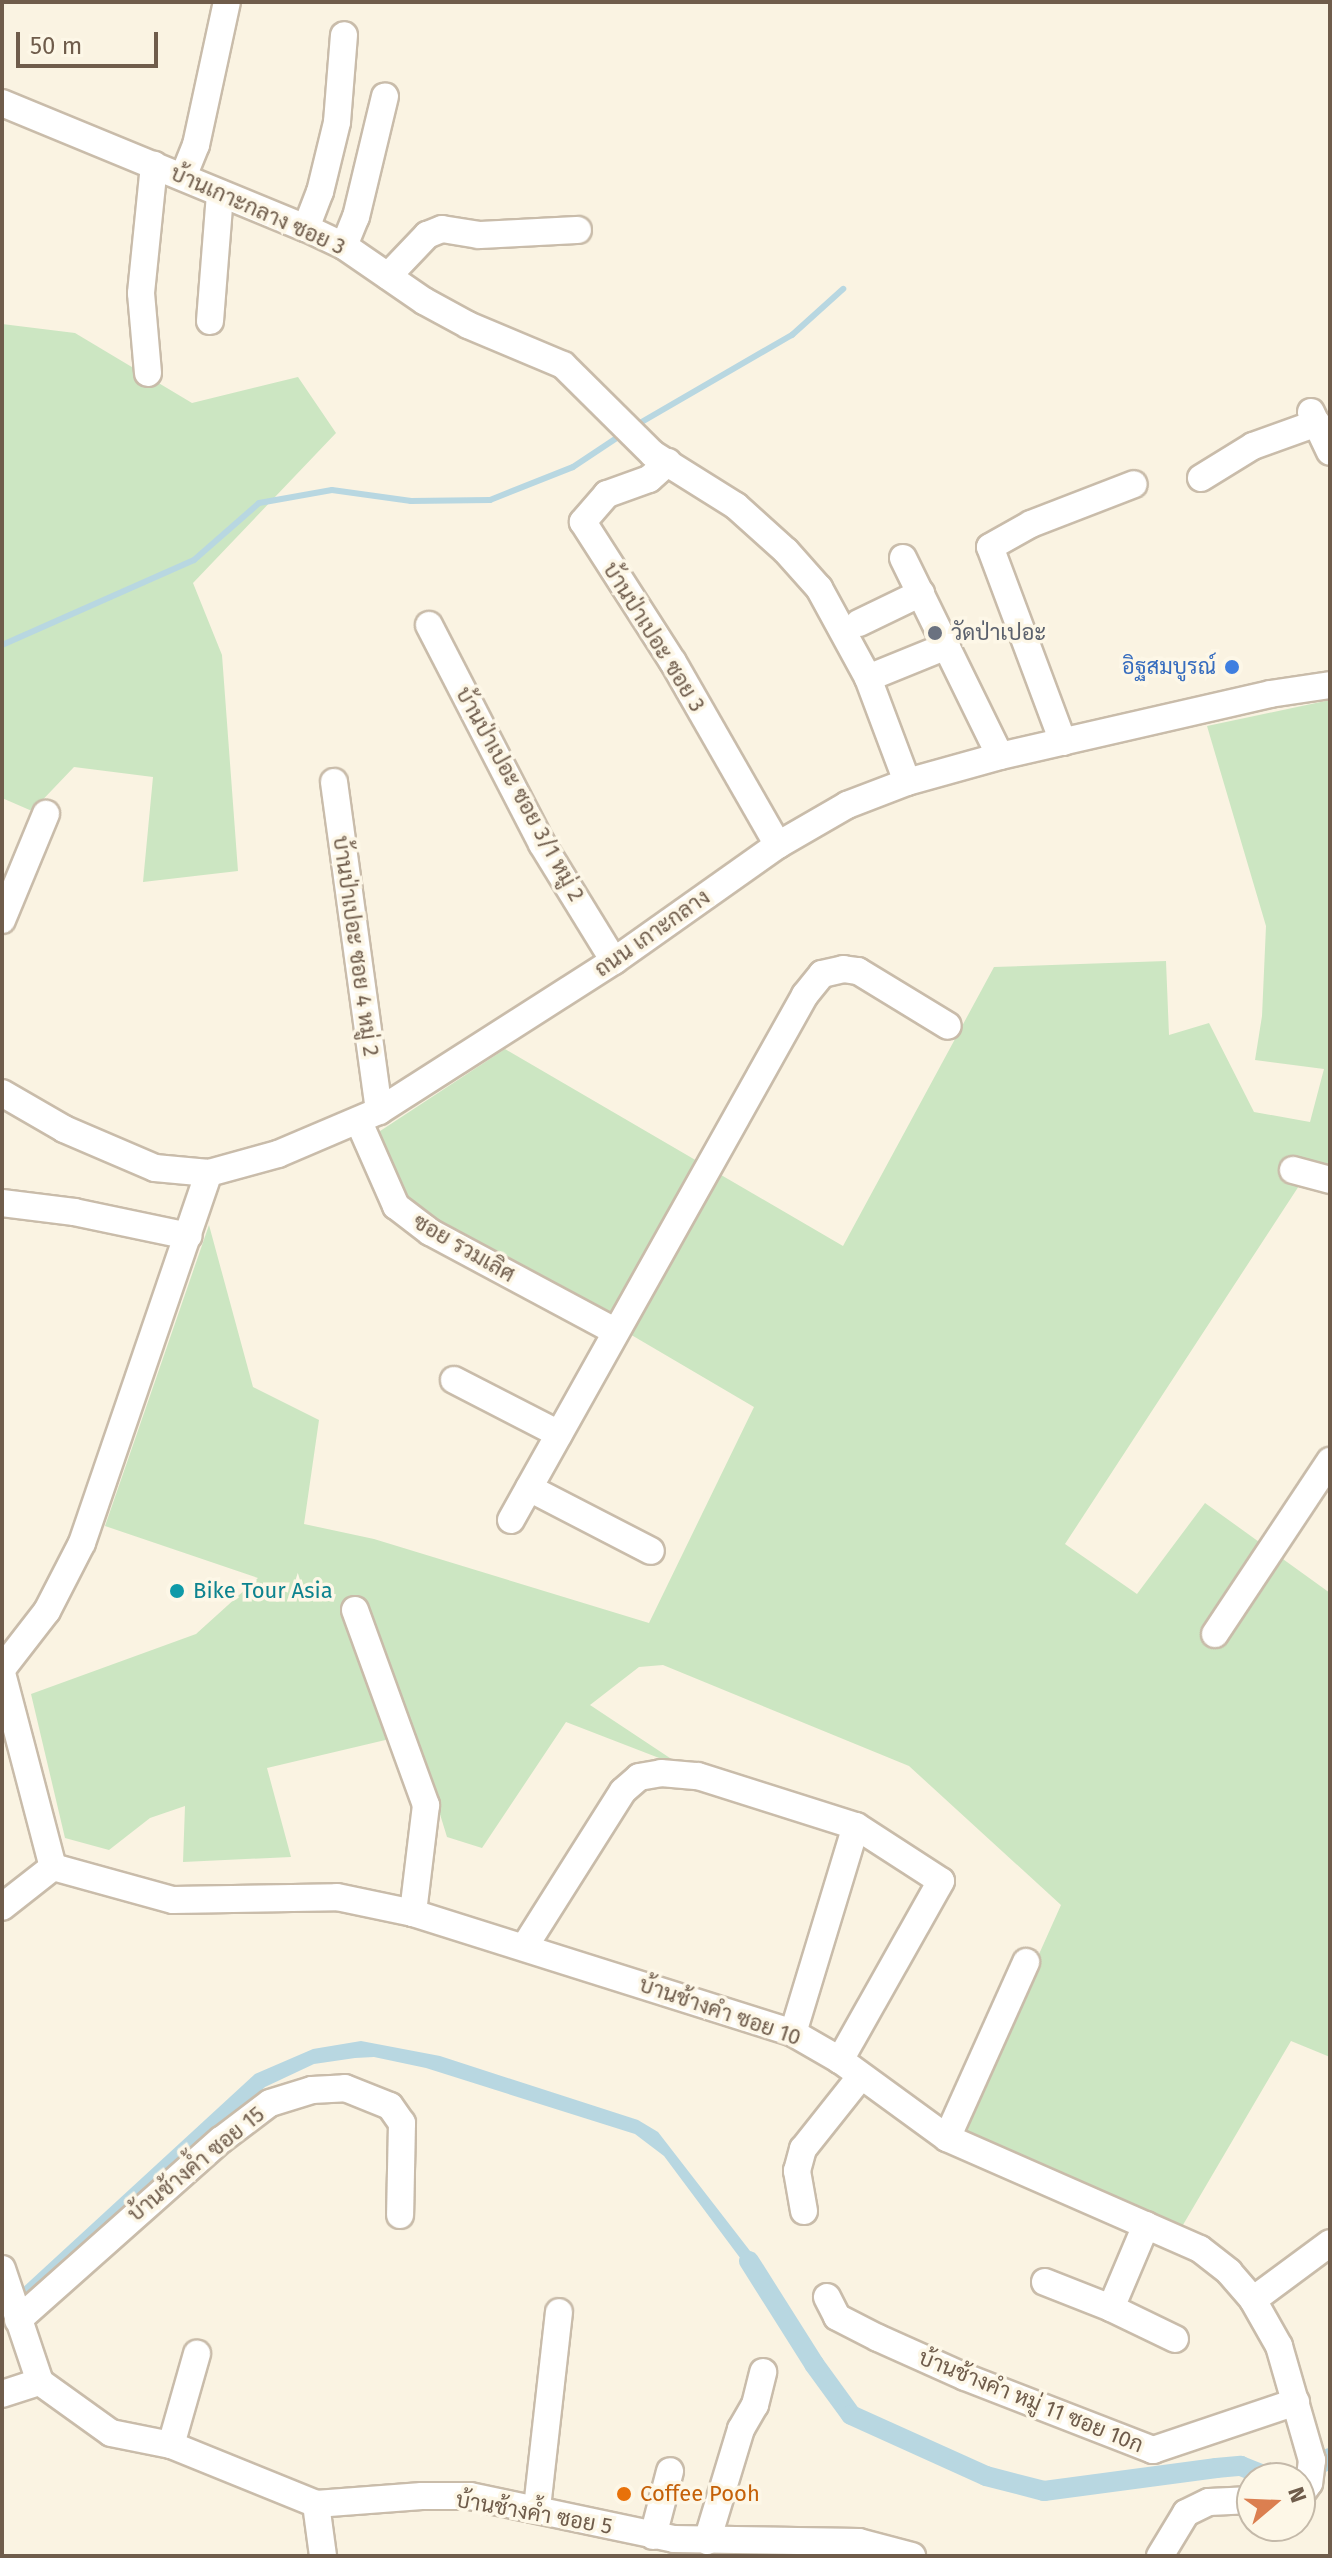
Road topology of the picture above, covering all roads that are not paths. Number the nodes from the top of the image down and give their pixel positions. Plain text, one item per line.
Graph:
1 (227, 2) edge
2 (344, 35) dead end
3 (385, 96) dead end
4 (2, 103) edge
5 (154, 165) junction
6 (183, 177) junction
7 (220, 193) junction
8 (306, 228) junction
9 (578, 230) dead end
10 (344, 246) junction
11 (388, 276) junction
12 (210, 321) dead end
13 (148, 373) dead end
14 (1330, 452) edge
15 (668, 462) junction
16 (1201, 478) dead end
17 (1134, 484) dead end
18 (903, 558) dead end
19 (921, 593) junction
20 (859, 623) dead end
21 (429, 625) dead end
22 (947, 646) junction
23 (868, 678) junction
24 (1330, 685) edge
25 (1063, 742) junction
26 (1000, 756) junction
27 (334, 782) dead end
28 (907, 782) junction
29 (46, 814) dead end
30 (778, 845) junction
31 (2, 920) edge
32 (614, 961) junction
33 (948, 1026) dead end
34 (2, 1093) edge
35 (369, 1116) junction
36 (1293, 1170) dead end
37 (209, 1173) junction
38 (1330, 1180) edge
39 (2, 1203) edge
40 (189, 1236) junction
41 (615, 1331) junction
42 (454, 1380) dead end
43 (559, 1434) junction
44 (1330, 1461) edge
45 (529, 1488) junction
46 (511, 1520) dead end
47 (651, 1551) dead end
48 (355, 1610) dead end
49 (1215, 1634) dead end
50 (2, 1671) edge
51 (856, 1826) junction
52 (53, 1867) junction
53 (2, 1907) edge
54 (413, 1913) junction
55 (525, 1946) junction
56 (1026, 1962) dead end
57 (793, 2033) junction
58 (840, 2060) junction
59 (861, 2076) junction
60 (947, 2138) junction
61 (804, 2211) dead end
62 (400, 2215) dead end
63 (1146, 2225) junction
64 (1330, 2243) edge
65 (2, 2269) edge
66 (1045, 2282) dead end
67 (827, 2297) dead end
68 (1253, 2300) junction
69 (1111, 2308) junction
70 (559, 2312) dead end
71 (18, 2320) junction
72 (1175, 2339) dead end
73 (197, 2354) dead end
74 (763, 2372) dead end
75 (40, 2382) junction
76 (2, 2394) edge
77 (1296, 2402) junction
78 (171, 2445) junction
79 (1311, 2462) edge
80 (670, 2471) dead end
81 (1236, 2501) edge
82 (316, 2504) junction
83 (537, 2508) junction
84 (707, 2541) junction
85 (665, 2544) edge
86 (752, 2549) edge
87 (323, 2556) edge
88 (912, 2556) edge
89 (1160, 2556) edge

1 - 6 street
2 - 8 street
3 - 10 street
4 - 5 street, บ้านเกาะกลาง ซอย 3
5 - 6 street, บ้านเกาะกลาง ซอย 3
5 - 13 street
6 - 7 street, บ้านเกาะกลาง ซอย 3
7 - 8 street, บ้านเกาะกลาง ซอย 3
7 - 12 street
8 - 10 street, บ้านเกาะกลาง ซอย 3
9 - 11 street
10 - 11 street, บ้านเกาะกลาง ซอย 3
11 - 15 street, บ้านเกาะกลาง ซอย 3
14 - 16 street
15 - 23 street, บ้านเกาะกลาง ซอย 3
15 - 30 street, บ้านป่าเปอะ ซอย 3
17 - 25 street
18 - 19 street
19 - 20 street
19 - 22 street
21 - 32 street, บ้านป่าเปอะ ซอย 3/1 หมู่ 2
22 - 23 street
22 - 26 street
23 - 28 street, บ้านเกาะกลาง ซอย 3
24 - 25 street, ถนน เกาะกลาง
25 - 26 street, ถนน เกาะกลาง
26 - 28 street, ถนน เกาะกลาง
27 - 35 street, บ้านป่าเปอะ ซอย 4 หมู่ 2
28 - 30 street, ถนน เกาะกลาง
29 - 31 street
30 - 32 street, ถนน เกาะกลาง
32 - 35 street, ถนน เกาะกลาง
33 - 41 street
34 - 37 street, ถนน เกาะกลาง
35 - 37 street, ถนน เกาะกลาง
35 - 41 street, ซอย รวมเลิศ
36 - 38 street
37 - 40 street
39 - 40 street
40 - 50 street
41 - 43 street
42 - 43 street
43 - 45 street
44 - 49 street
45 - 46 street
45 - 47 street
48 - 54 street
50 - 52 street
51 - 55 street
51 - 57 street
51 - 58 street
52 - 53 street
52 - 54 street, บ้านช้างคำ ซอย 10
54 - 55 street, บ้านช้างคำ ซอย 10
55 - 57 street, บ้านช้างคำ ซอย 10
56 - 60 street
57 - 58 street, บ้านช้างคำ ซอย 10
58 - 59 street, บ้านช้างคำ ซอย 10
59 - 60 street, บ้านช้างคำ ซอย 10
59 - 61 street
60 - 63 street, บ้านช้างคำ ซอย 10
62 - 71 street, บ้านช้างค้ำ ซอย 15
63 - 68 street, บ้านช้างคำ ซอย 10
63 - 69 street
64 - 68 street
65 - 71 street
66 - 69 street
67 - 77 street, บ้านช้างคำ หมู่ 11 ซอย 10ก
68 - 77 street, บ้านช้างคำ ซอย 10
69 - 72 street
70 - 83 street
71 - 75 street
73 - 78 street
74 - 84 street
75 - 76 street
75 - 78 street, บ้านช้างค้ำ ซอย 5
77 - 79 street, บ้านช้างคำ ซอย 10
78 - 82 street, บ้านช้างค้ำ ซอย 5
80 - 85 street
81 - 89 street
82 - 83 street, บ้านช้างค้ำ ซอย 5
82 - 87 street
83 - 85 street, บ้านช้างค้ำ ซอย 5
84 - 85 street, บ้านช้างค้ำ ซอย 5
84 - 86 street, บ้านช้างค้ำ ซอย 5
86 - 88 street, บ้านช้างค้ำ ซอย 5

